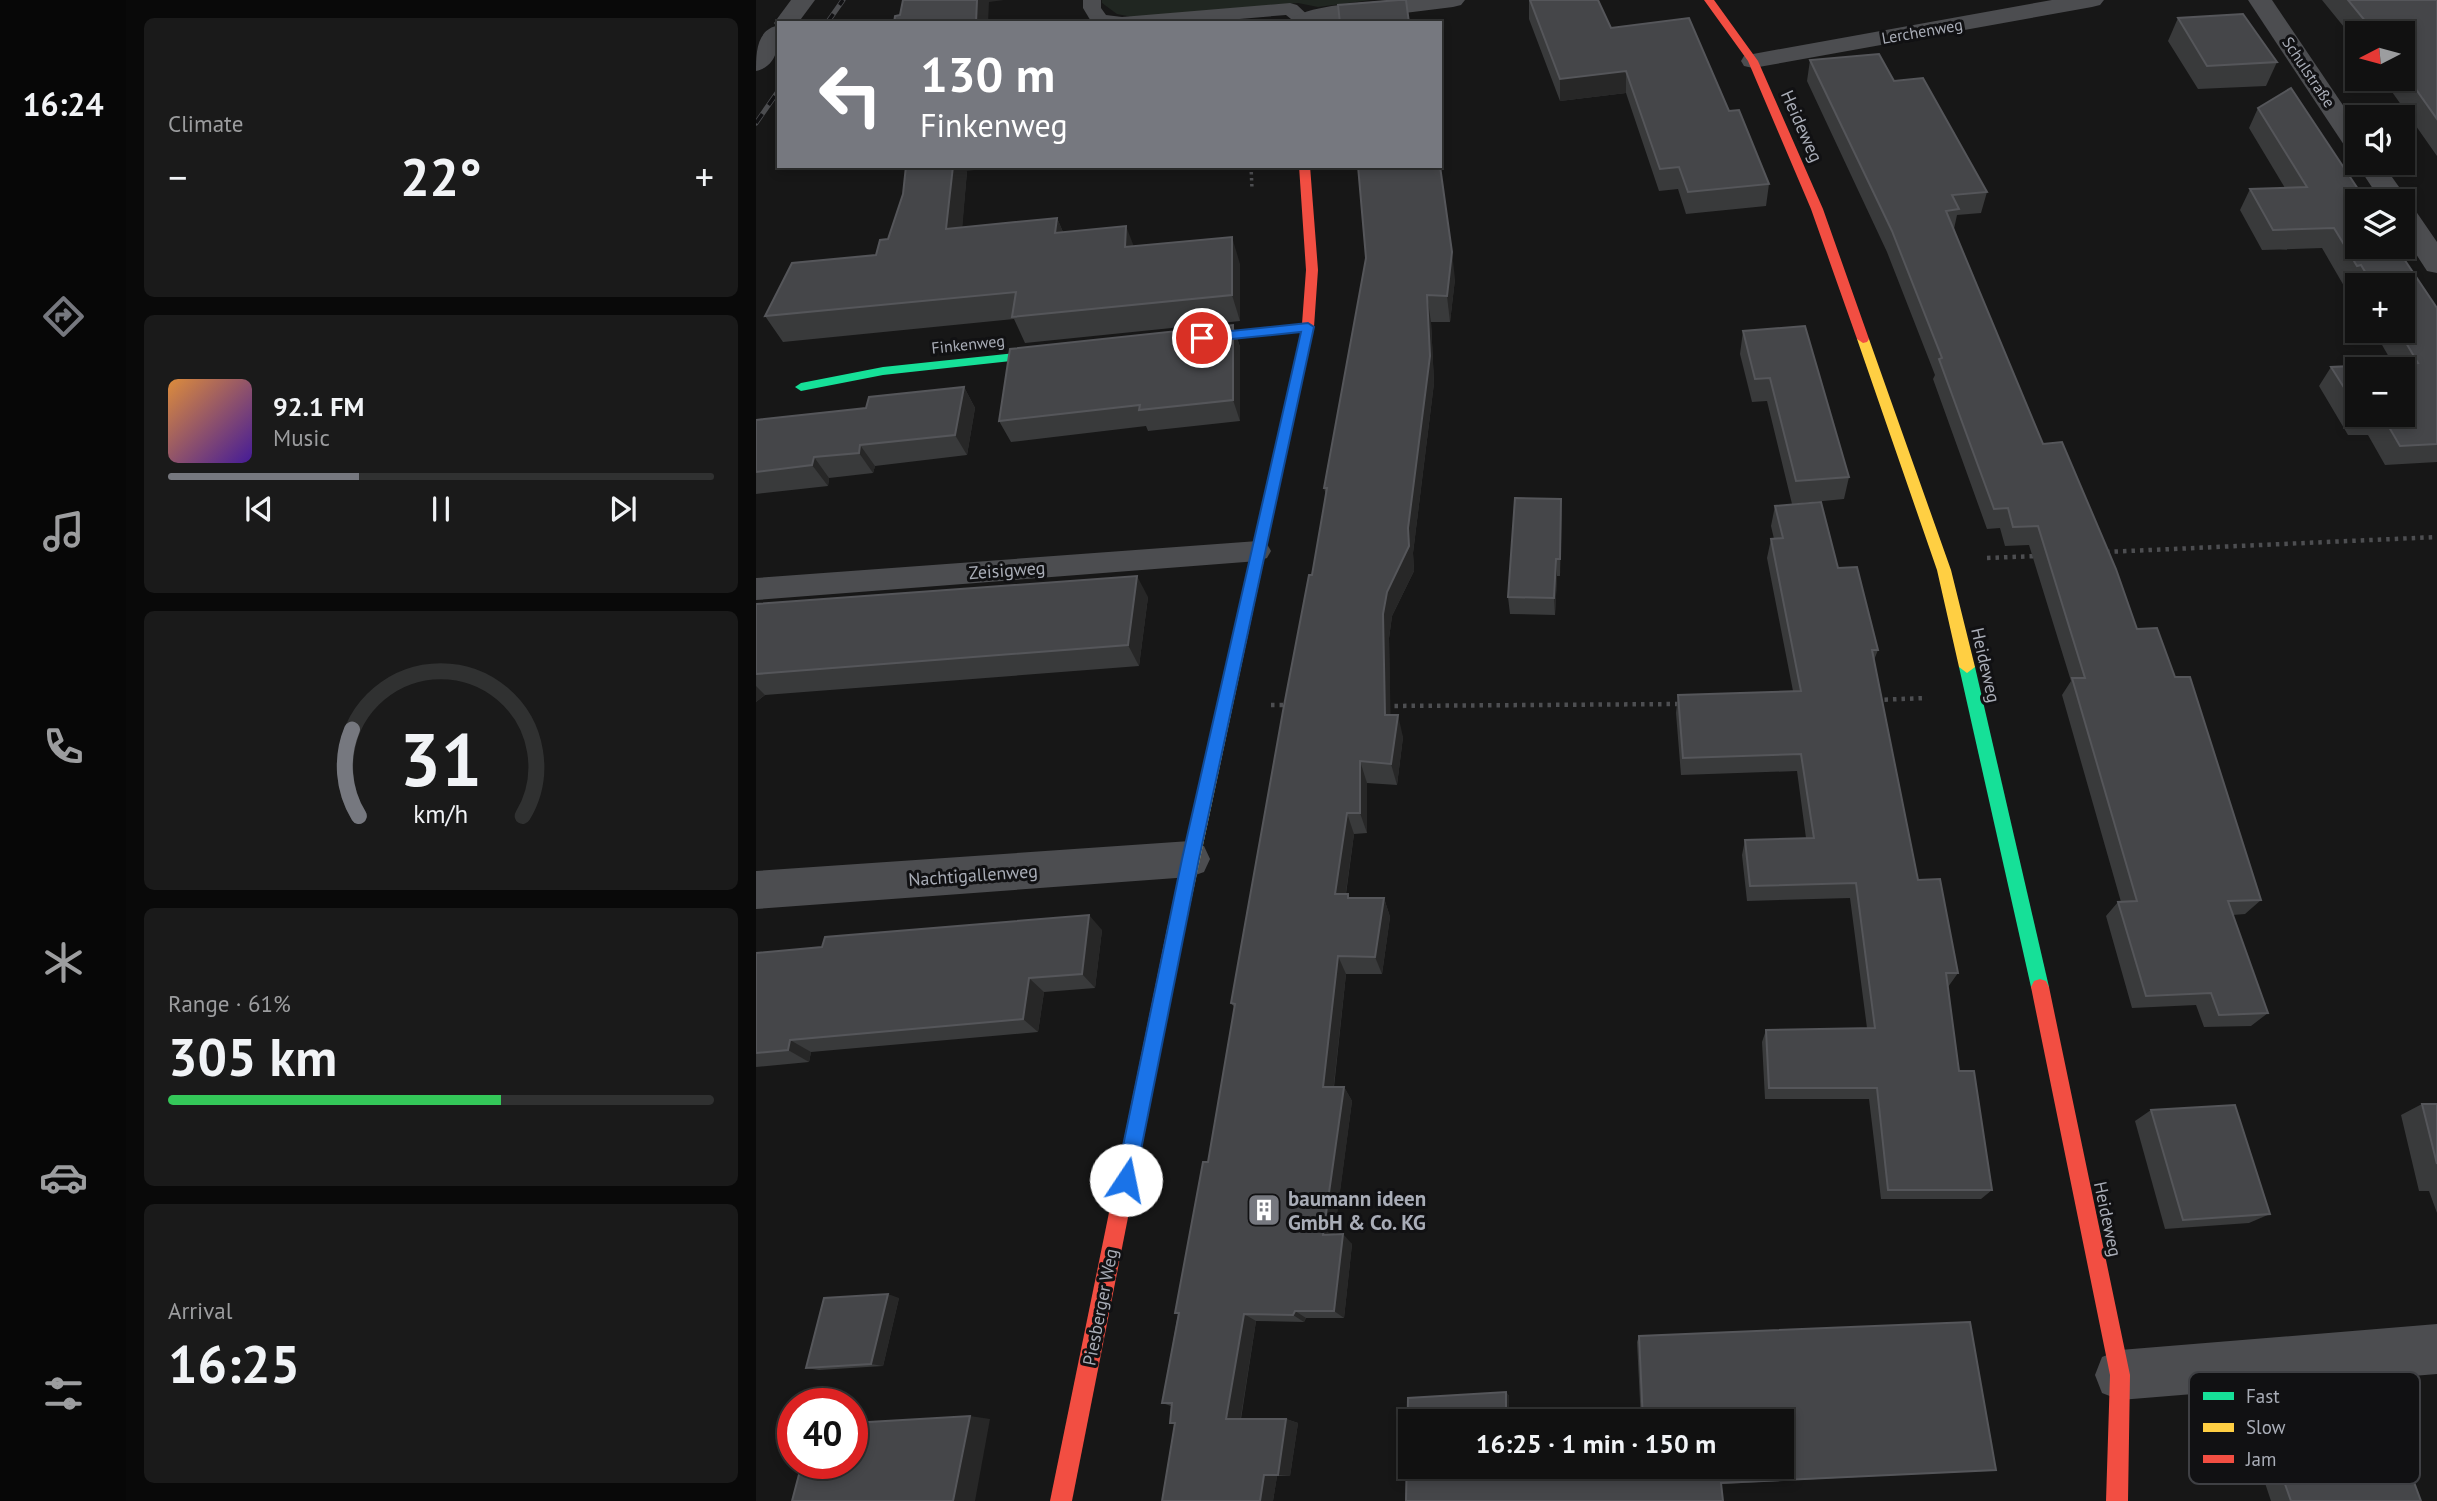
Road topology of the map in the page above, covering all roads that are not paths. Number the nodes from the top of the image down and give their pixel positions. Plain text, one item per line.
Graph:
1 (803, 0) edge
2 (1092, 0) edge
3 (1452, 0) edge
4 (1709, 0) edge
5 (2092, 0) edge
6 (2260, 0) edge
7 (787, 21) edge
8 (1111, 21) edge
9 (1146, 21) edge
10 (1302, 21) edge
11 (777, 36) edge
12 (1753, 61) junction
13 (756, 64) edge
14 (2345, 127) edge
15 (1304, 168) edge
16 (2415, 231) edge
17 (2437, 264) edge
18 (1308, 327) junction
19 (1171, 341) edge
20 (1075, 351) edge
21 (801, 387) dead end
22 (1258, 551) junction
23 (756, 589) edge
24 (1190, 859) junction
25 (756, 890) edge
26 (2437, 1349) edge
27 (2120, 1374) junction
28 (1061, 1501) edge
29 (2117, 1501) edge

1 - 7 street
2 - 8 lane
3 - 10 street
4 - 12 street, Heideweg
5 - 12 street, Lerchenweg
6 - 14 street, Schulstraße
9 - 10 lane
11 - 13 street
12 - 27 street, Heideweg
15 - 18 street, Piesberger Weg
16 - 17 street
18 - 19 street
18 - 22 street, Piesberger Weg
20 - 21 street, Finkenweg
22 - 23 lane, Zeisigweg
22 - 24 street, Piesberger Weg
24 - 25 street, Nachtigallenweg
24 - 28 street, Piesberger Weg
26 - 27 street
27 - 29 street, Heideweg

